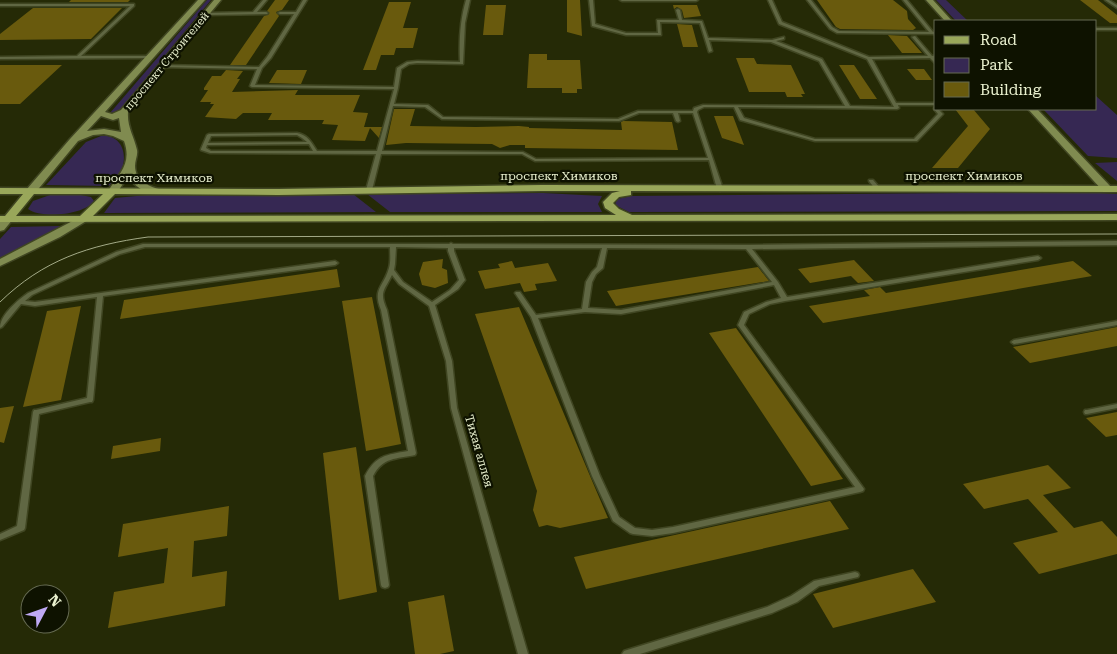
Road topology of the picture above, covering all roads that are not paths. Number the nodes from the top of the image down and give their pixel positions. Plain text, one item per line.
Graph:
1 (58, 0) edge
2 (202, 0) edge
3 (218, 0) edge
4 (265, 0) edge
5 (305, 0) edge
6 (468, 0) edge
7 (591, 0) edge
8 (622, 0) edge
9 (696, 0) edge
10 (770, 0) edge
11 (809, 0) edge
12 (905, 0) edge
13 (929, 0) edge
14 (1107, 0) edge
15 (676, 3) edge
16 (0, 5) edge
17 (53, 5) junction
18 (1117, 8) edge
19 (678, 10) dead end
20 (254, 13) junction
21 (297, 13) junction
22 (206, 14) junction
23 (266, 14) dead end
24 (280, 14) dead end
25 (948, 20) edge
26 (681, 22) junction
27 (1097, 29) edge
28 (1117, 29) edge
29 (801, 32) junction
30 (934, 33) edge
31 (793, 34) dead end
32 (914, 37) dead end
33 (783, 38) dead end
34 (706, 39) junction
35 (772, 42) junction
36 (710, 51) dead end
37 (78, 57) junction
38 (150, 57) junction
39 (0, 58) edge
40 (869, 58) junction
41 (933, 58) edge
42 (161, 66) junction
43 (260, 68) junction
44 (396, 88) junction
45 (896, 104) junction
46 (934, 104) edge
47 (391, 105) junction
48 (735, 106) junction
49 (848, 107) junction
50 (938, 110) edge
51 (1033, 110) edge
52 (124, 112) junction
53 (675, 112) junction
54 (695, 112) junction
55 (99, 113) junction
56 (678, 122) dead end
57 (129, 140) junction
58 (73, 141) junction
59 (310, 143) junction
60 (205, 144) junction
61 (316, 152) junction
62 (378, 153) junction
63 (711, 159) junction
64 (130, 167) junction
65 (644, 189) junction
66 (720, 189) junction
67 (1112, 189) edge
68 (369, 190) junction
69 (0, 191) edge
70 (31, 191) junction
71 (113, 191) junction
72 (156, 191) junction
73 (1117, 217) edge
74 (84, 218) junction
75 (642, 218) junction
76 (4, 219) edge
77 (0, 228) edge
78 (1117, 243) edge
79 (451, 245) junction
80 (393, 246) junction
81 (605, 246) junction
82 (748, 247) junction
83 (1038, 258) dead end
84 (0, 263) edge
85 (336, 263) dead end
86 (391, 270) junction
87 (776, 284) junction
88 (518, 293) dead end
89 (100, 295) junction
90 (785, 299) junction
91 (19, 302) junction
92 (432, 305) junction
93 (585, 310) junction
94 (534, 318) junction
95 (1117, 324) edge
96 (0, 326) edge
97 (1014, 342) dead end
98 (1117, 406) edge
99 (1087, 412) dead end
100 (0, 537) edge
101 (854, 575) dead end
102 (386, 585) dead end
103 (523, 654) edge
104 (627, 654) edge

1 - 17 lane
2 - 38 main road, проспект Строителей
3 - 22 main road, проспект Строителей
4 - 20 lane
5 - 21 lane
6 - 44 lane
7 - 26 lane
8 - 15 lane
9 - 15 lane
10 - 29 lane
11 - 30 lane
12 - 30 lane
13 - 25 main road
14 - 18 lane
16 - 17 lane
17 - 37 lane
19 - 26 lane
20 - 22 lane
20 - 23 lane
21 - 24 lane
21 - 43 lane
22 - 42 main road, проспект Строителей
26 - 34 lane
27 - 28 lane
29 - 31 lane
29 - 40 lane
32 - 41 lane
33 - 35 lane
34 - 35 lane
34 - 36 lane
35 - 49 lane
37 - 38 lane
37 - 39 lane
38 - 55 main road, проспект Строителей
40 - 41 lane
40 - 45 lane
42 - 43 lane
42 - 52 main road, проспект Строителей
43 - 44 lane
44 - 47 lane
45 - 46 lane
45 - 49 lane
47 - 53 lane
47 - 62 lane
48 - 49 lane
48 - 50 lane
48 - 54 lane
51 - 67 main road
52 - 55 main road
52 - 57 main road, проспект Строителей
53 - 54 lane
53 - 56 lane
54 - 63 lane
55 - 58 main road, проспект Строителей
57 - 58 main road
57 - 64 main road, проспект Строителей
58 - 70 main road, проспект Строителей
59 - 60 lane
59 - 60 lane
59 - 61 lane
60 - 61 lane
61 - 62 lane
62 - 63 lane
62 - 68 lane
63 - 66 lane
64 - 71 main road
64 - 72 main road
65 - 66 main road, проспект Химиков
65 - 68 main road, проспект Химиков
65 - 75 main road
66 - 67 main road, проспект Химиков
68 - 72 main road, проспект Химиков
69 - 70 main road, проспект Химиков
70 - 71 main road, проспект Химиков
70 - 76 main road, проспект Строителей
71 - 72 main road, проспект Химиков
71 - 74 main road
73 - 75 main road
74 - 75 main road
74 - 76 main road
74 - 84 main road
76 - 77 main road, проспект Строителей
78 - 82 lane
79 - 80 lane
79 - 81 lane
79 - 92 lane
80 - 86 lane
80 - 91 lane
81 - 82 lane
81 - 93 lane
82 - 87 lane
83 - 90 lane
85 - 89 lane
86 - 92 lane
86 - 102 lane
87 - 90 lane
87 - 93 lane
88 - 94 lane
89 - 91 lane
89 - 100 lane
90 - 94 lane
91 - 96 lane
92 - 103 lane, Тихая аллея
93 - 94 lane
95 - 97 lane
98 - 99 lane
101 - 104 lane

